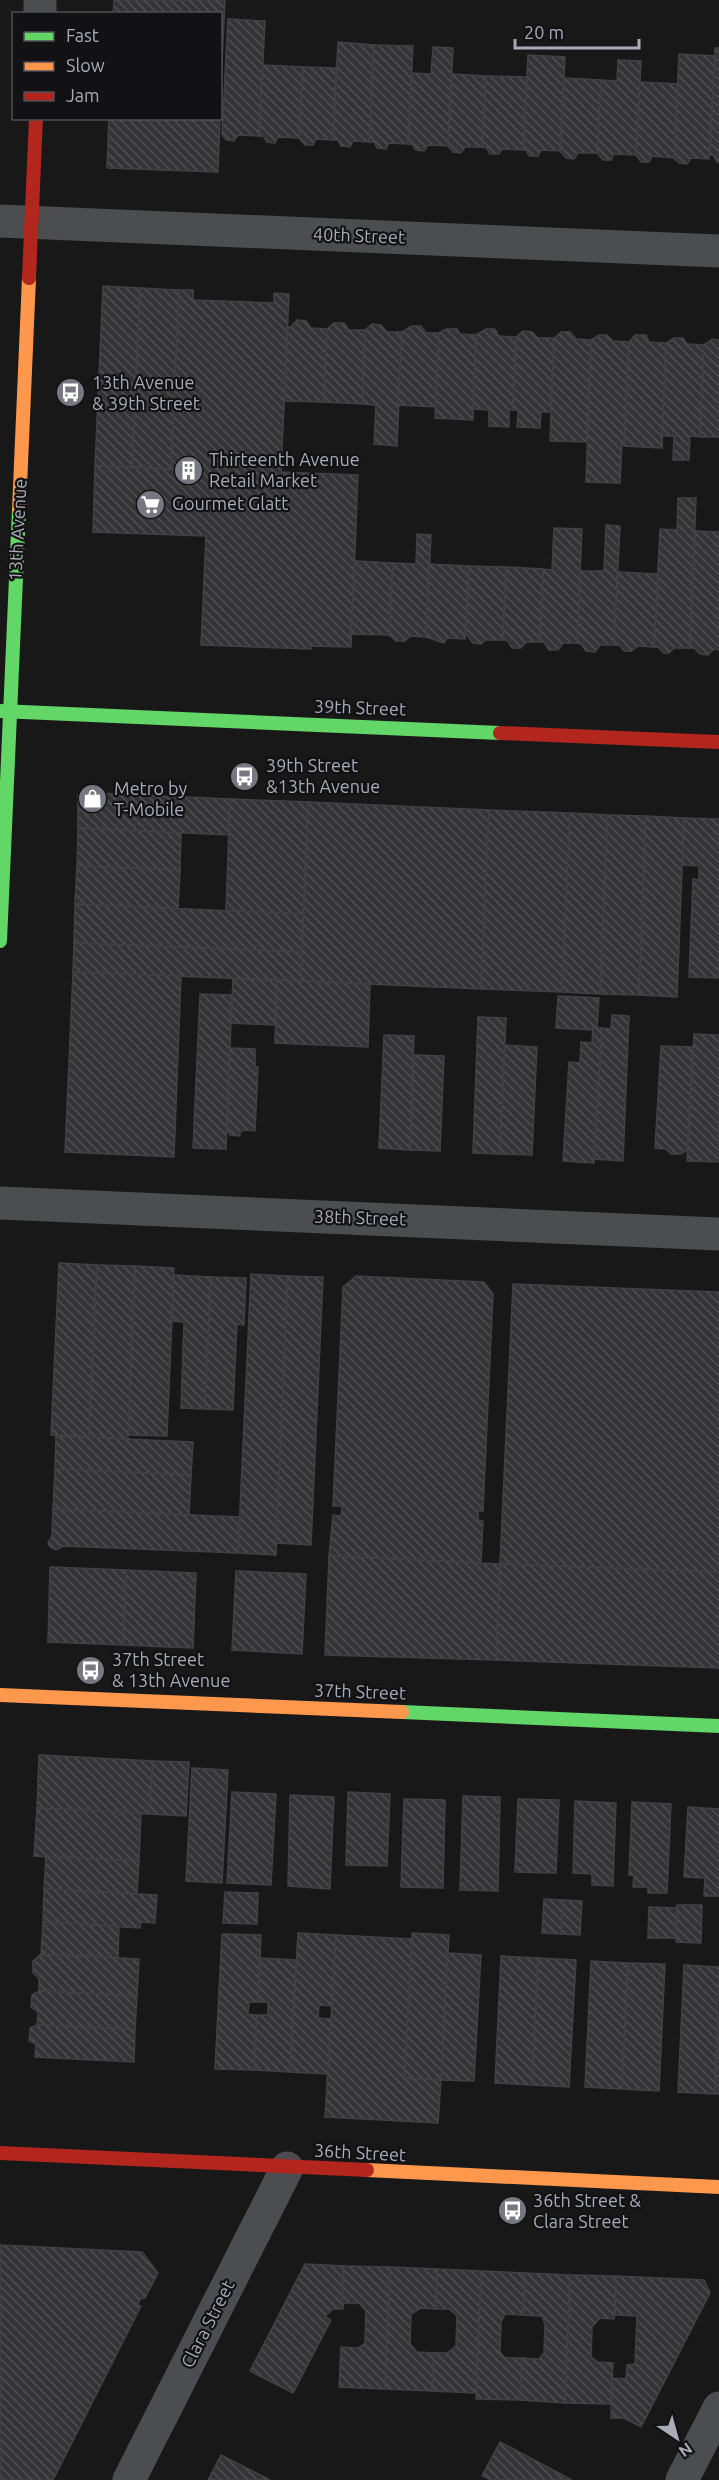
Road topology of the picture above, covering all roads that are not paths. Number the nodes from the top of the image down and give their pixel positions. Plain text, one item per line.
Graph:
1 (36, 120) edge
2 (0, 221) edge
3 (32, 223) junction
4 (719, 251) edge
5 (5, 711) edge
6 (719, 742) edge
7 (0, 941) edge
8 (0, 1203) edge
9 (719, 1234) edge
10 (0, 1695) edge
11 (719, 1726) edge
12 (0, 2153) edge
13 (287, 2168) junction
14 (719, 2187) edge
15 (719, 2408) edge
16 (129, 2480) edge
17 (682, 2480) edge

1 - 3 street, 13th Avenue
2 - 3 street, 40th Street
3 - 4 street, 40th Street
3 - 5 street, 13th Avenue
5 - 6 street, 39th Street
5 - 7 street, 13th Avenue
8 - 9 street, 38th Street
10 - 11 street, 37th Street
12 - 13 street, 36th Street
13 - 14 street, 36th Street
13 - 16 street, Clara Street
15 - 17 street

